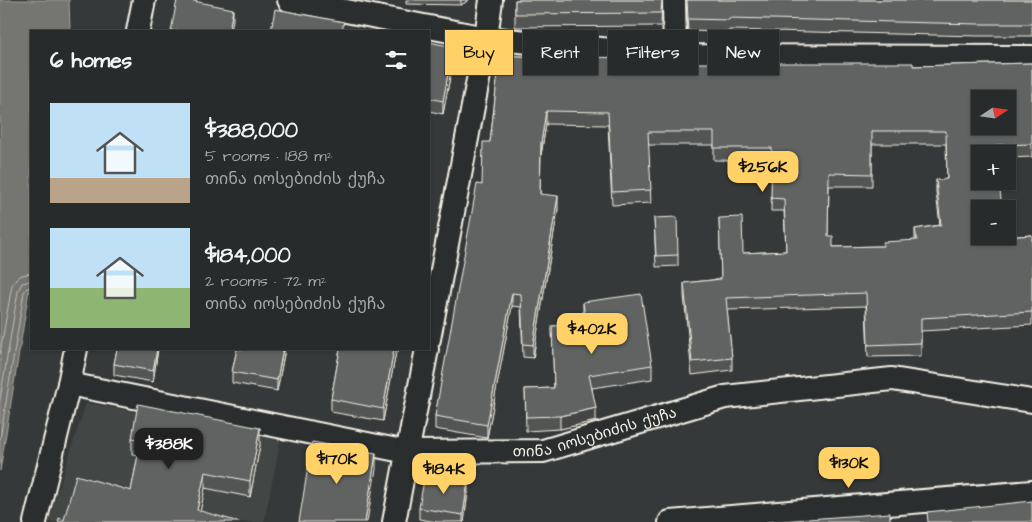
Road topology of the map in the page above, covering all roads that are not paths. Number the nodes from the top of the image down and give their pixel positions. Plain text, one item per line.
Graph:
1 (144, 0) edge
2 (289, 0) edge
3 (491, 0) edge
4 (674, 0) edge
5 (138, 30) edge
6 (445, 30) edge
7 (487, 30) edge
8 (674, 30) edge
9 (513, 41) edge
10 (608, 50) edge
11 (698, 56) edge
12 (1032, 58) edge
13 (479, 75) edge
14 (430, 333) edge
15 (76, 350) edge
16 (427, 350) edge
17 (69, 384) junction
18 (1032, 401) edge
19 (407, 452) junction
20 (1032, 492) edge
21 (35, 522) edge
22 (394, 522) edge
23 (670, 522) edge

1 - 5 street
2 - 6 street
3 - 7 street
4 - 8 street
9 - 10 street
11 - 12 street
13 - 14 street
15 - 17 street
16 - 19 street
17 - 19 street, თინა იოსებიძის ქუჩა
17 - 21 street
18 - 19 street, თინა იოსებიძის ქუჩა
19 - 22 street
20 - 23 street

